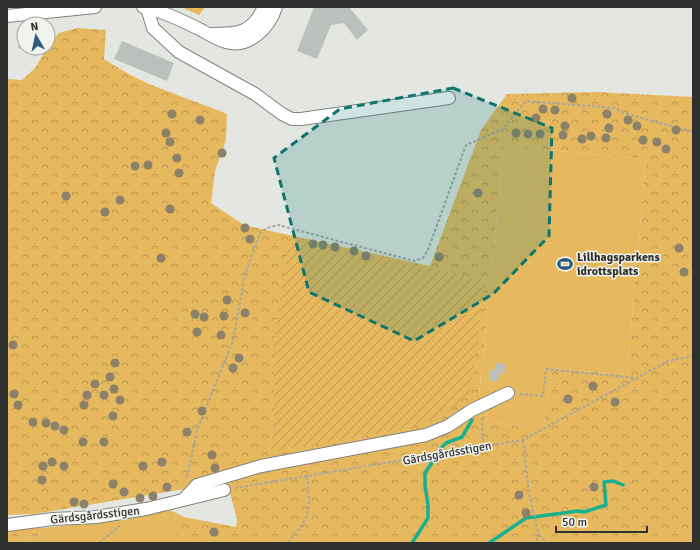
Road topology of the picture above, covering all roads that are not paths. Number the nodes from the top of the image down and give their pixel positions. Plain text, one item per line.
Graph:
1 (95, 7) edge
2 (145, 7) edge
3 (264, 7) edge
4 (276, 7) edge
5 (7, 16) edge
6 (209, 34) junction
7 (449, 98) dead end
8 (508, 393) road end
9 (224, 490) road end
10 (183, 500) junction
11 (7, 526) edge

1 - 5 street
2 - 6 street
2 - 7 street
3 - 6 street
4 - 6 street
8 - 10 street, Gärdsgårdsstigen
9 - 10 street, Gärdsgårdsstigen
10 - 11 street, Gärdsgårdsstigen

